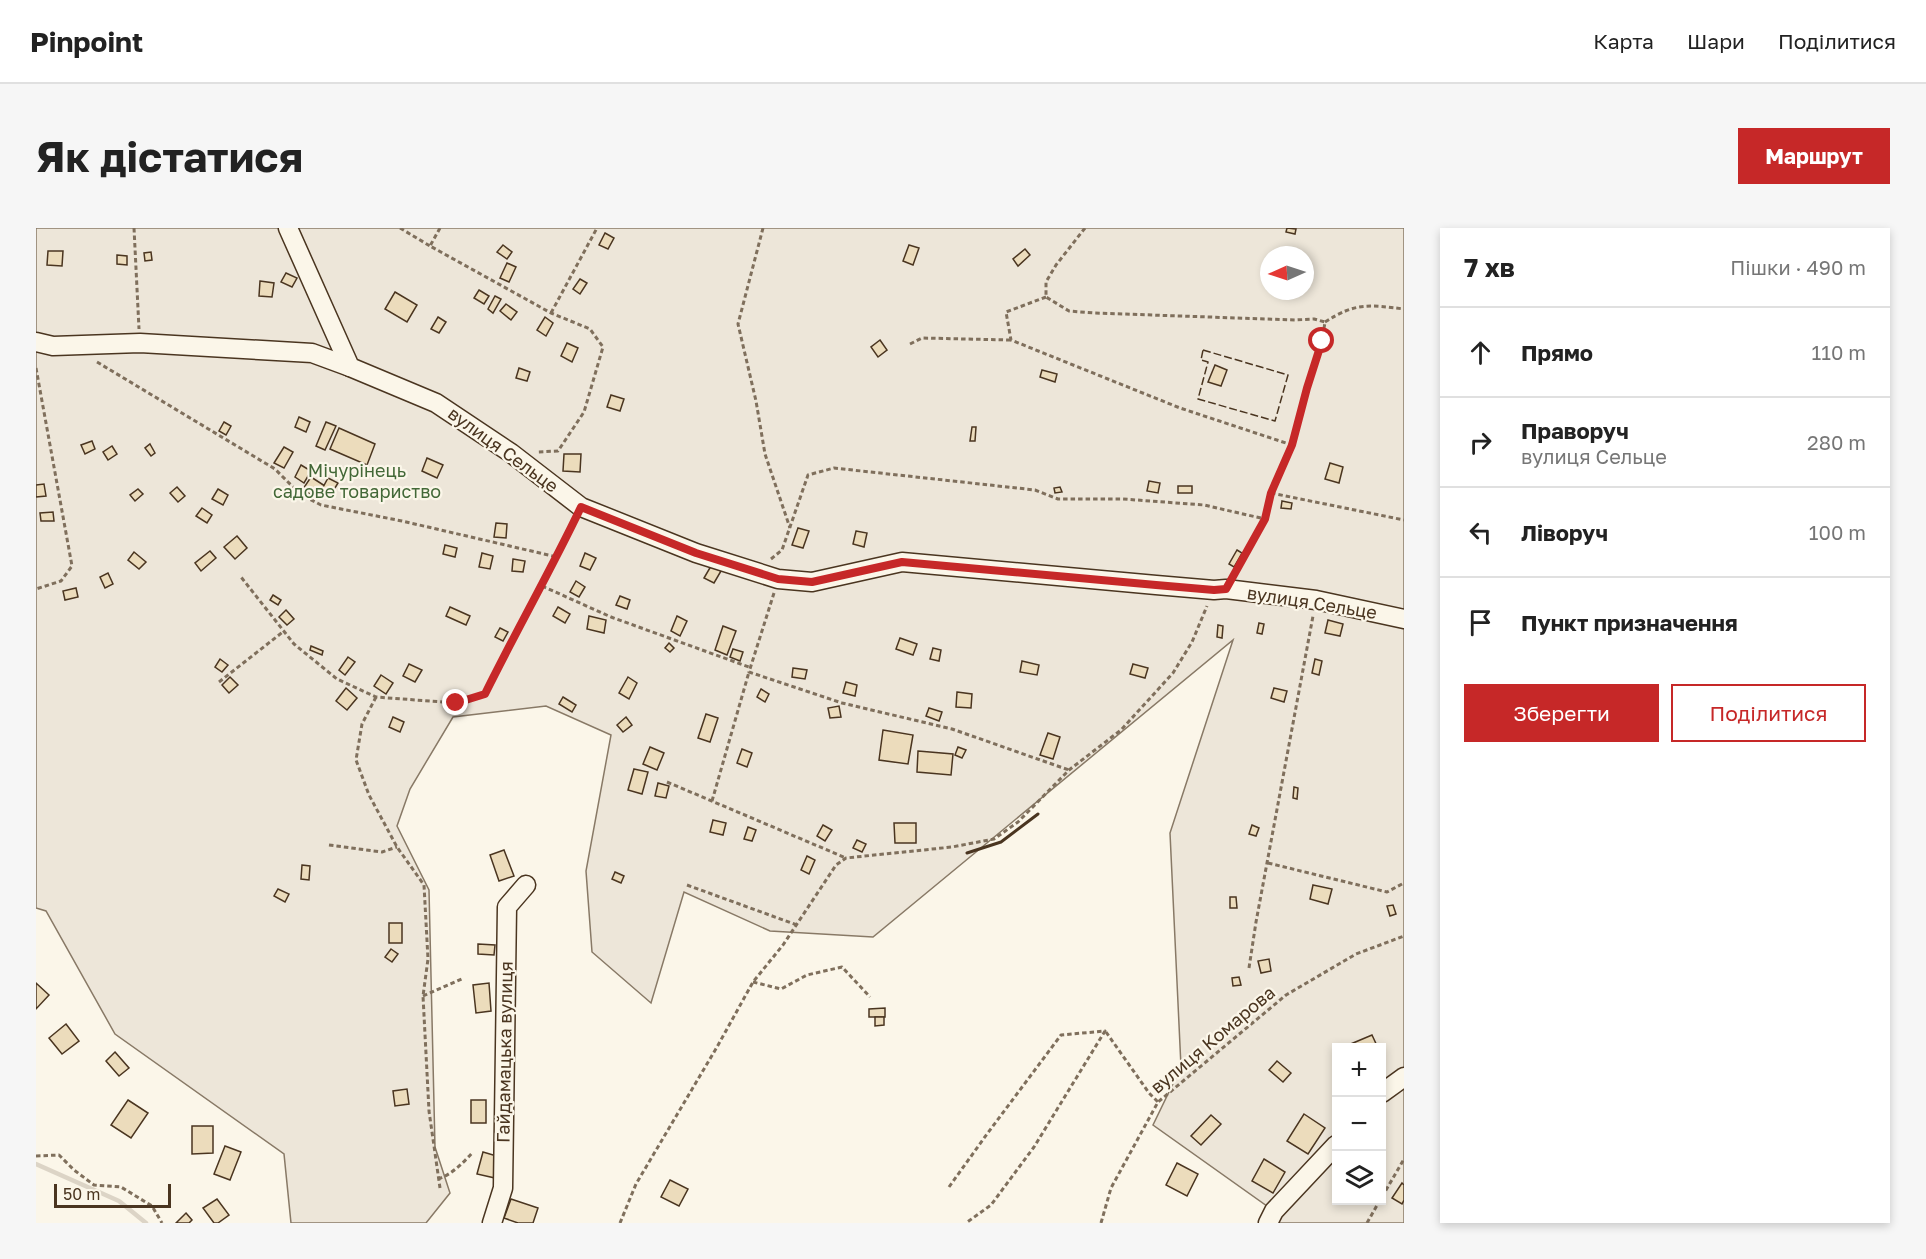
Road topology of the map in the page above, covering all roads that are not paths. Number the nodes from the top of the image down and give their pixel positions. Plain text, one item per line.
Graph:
1 (288, 228) edge
2 (36, 342) edge
3 (351, 367) junction
4 (1404, 619) edge
5 (526, 885) dead end
6 (1404, 1077) edge
7 (1386, 1090) edge
8 (1332, 1148) edge
9 (492, 1223) edge
10 (1268, 1223) edge

1 - 3 street
2 - 3 street, вулиця Сельце
3 - 4 street, вулиця Сельце
5 - 9 street, Гайдамацька вулиця
6 - 7 street
8 - 10 street

